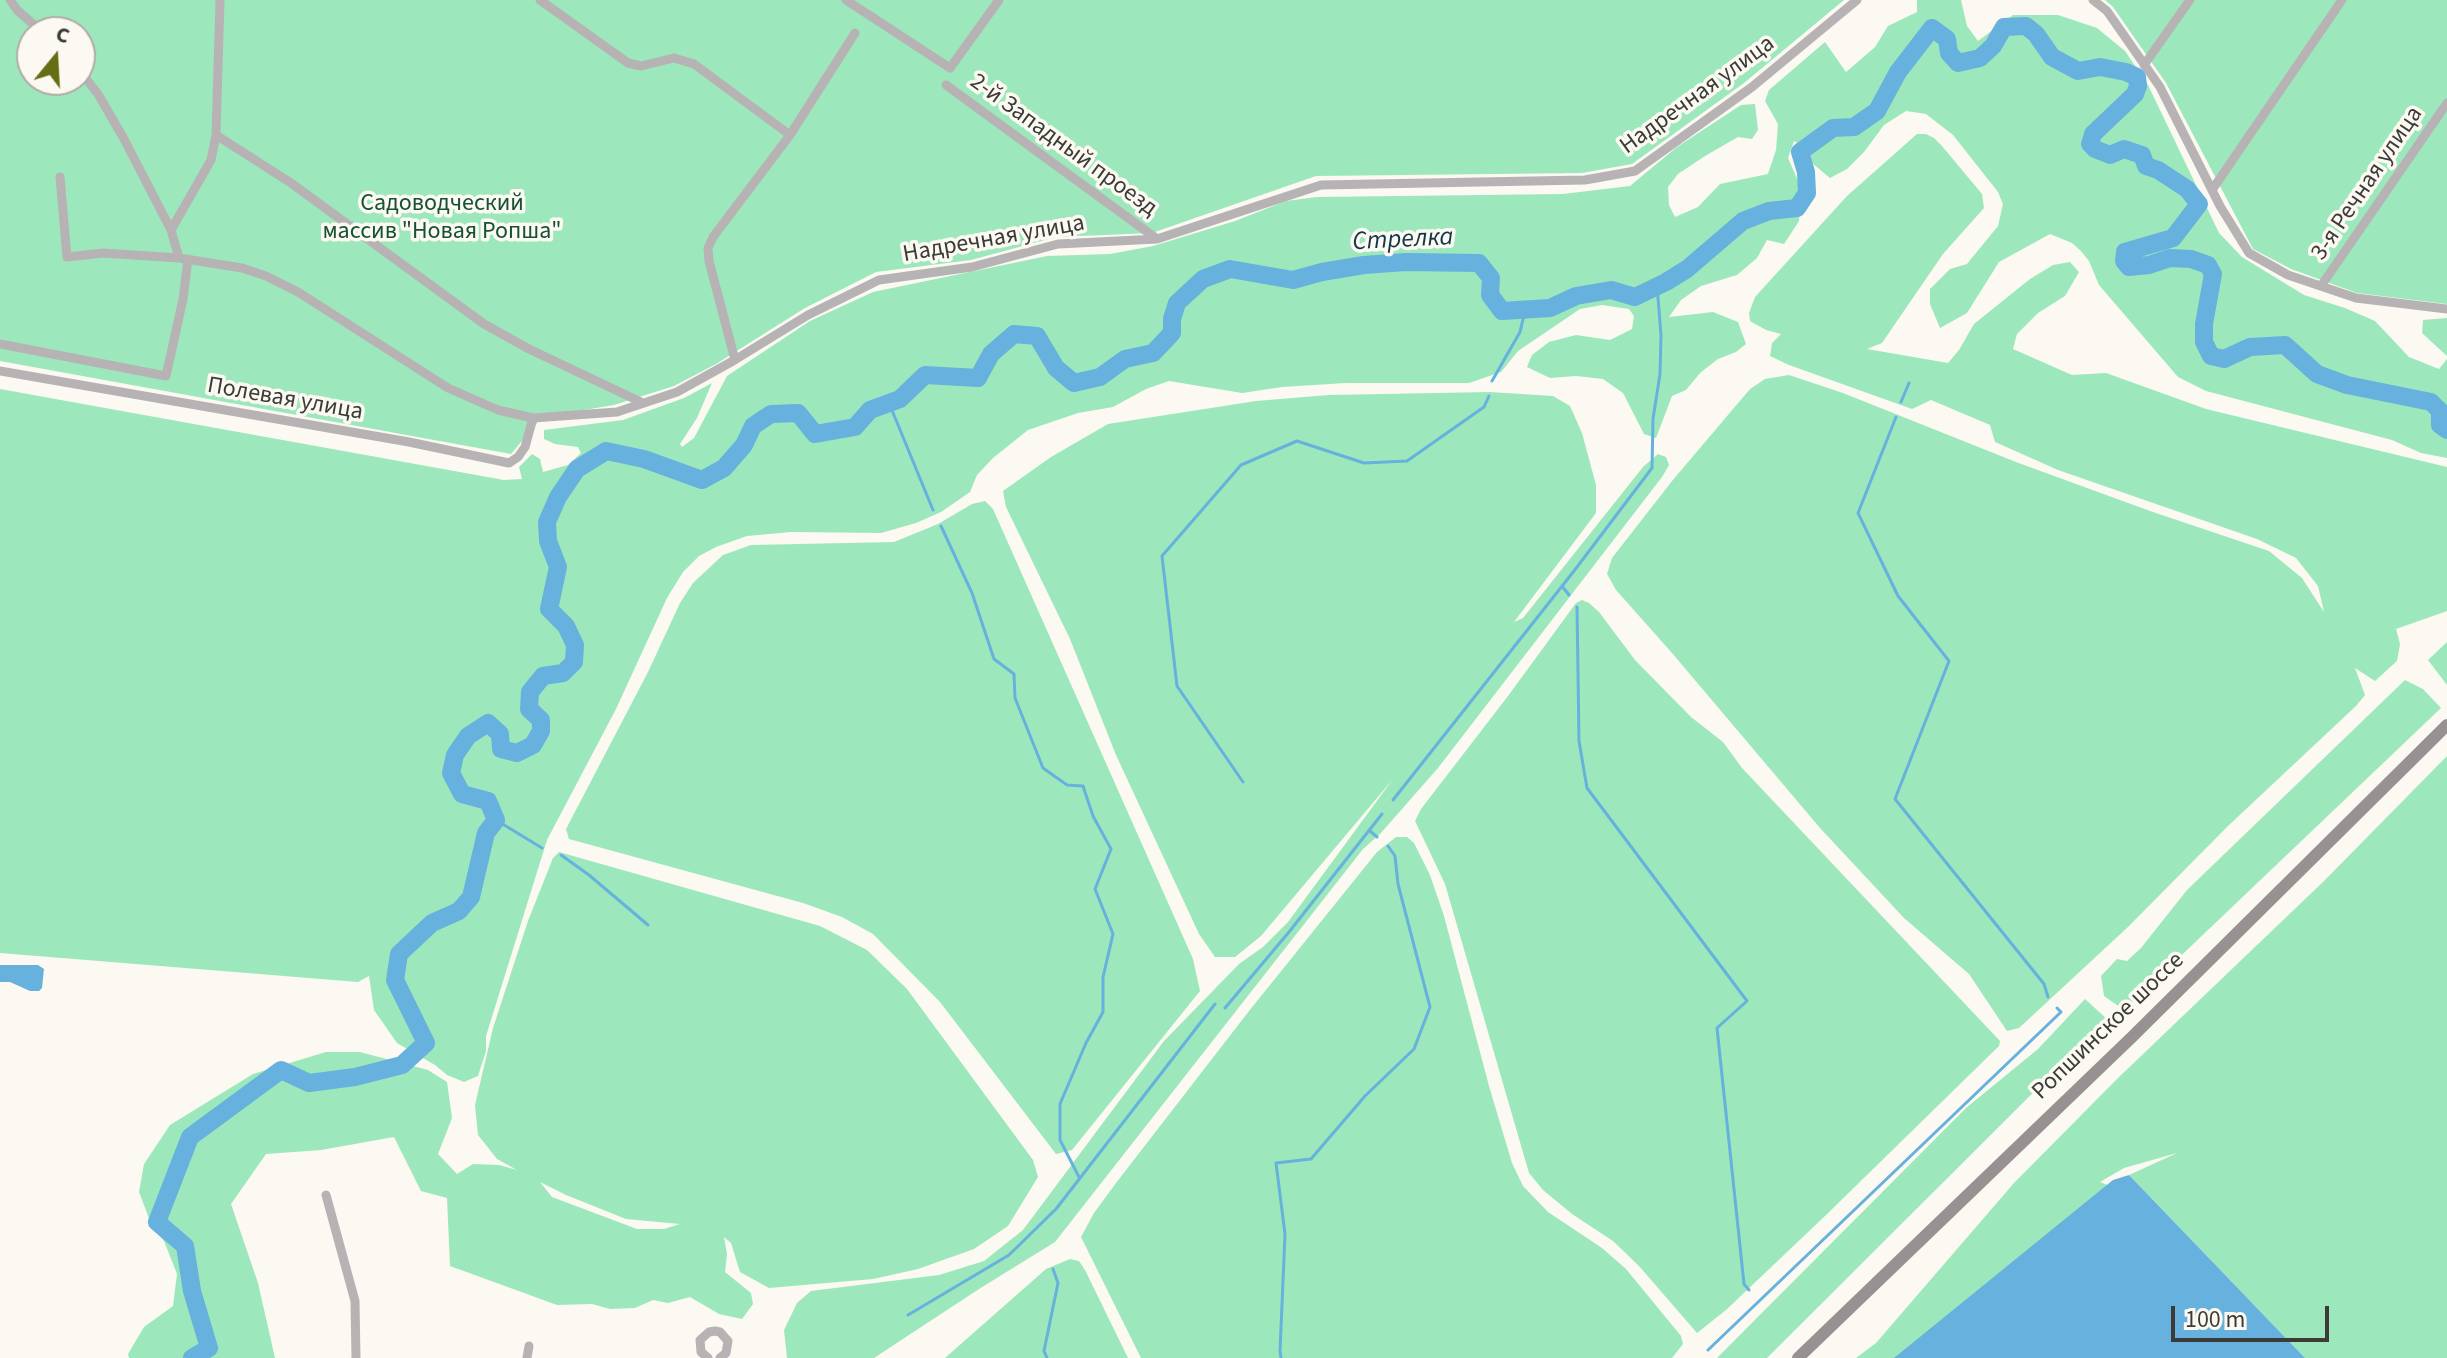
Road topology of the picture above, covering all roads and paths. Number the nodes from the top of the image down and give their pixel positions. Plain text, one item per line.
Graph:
1 (10, 0) edge
2 (220, 0) edge
3 (540, 0) edge
4 (846, 0) edge
5 (999, 0) edge
6 (1857, 0) edge
7 (2093, 0) edge
8 (2190, 0) edge
9 (2342, 0) edge
10 (24, 16) edge
11 (855, 33) dead end
12 (2144, 65) junction
13 (946, 85) dead end
14 (96, 91) edge
15 (2447, 103) edge
16 (216, 135) junction
17 (790, 135) junction
18 (60, 177) dead end
19 (2212, 190) junction
20 (171, 230) junction
21 (1157, 239) junction
22 (183, 259) junction
23 (2321, 286) junction
24 (2447, 309) edge
25 (0, 344) edge
26 (735, 360) junction
27 (0, 371) edge
28 (643, 403) junction
29 (533, 418) junction
30 (2447, 725) edge
31 (326, 1195) dead end
32 (529, 1346) dead end
33 (356, 1358) edge
34 (527, 1358) edge
35 (708, 1358) edge
36 (720, 1358) edge
37 (1798, 1358) edge

1 - 10 street
2 - 16 street
3 - 17 street
4 - 5 street
6 - 21 street, Надречная улица
7 - 12 street
8 - 12 street
9 - 19 street
11 - 17 street
12 - 19 street
13 - 21 street, 2-й Западный проезд
14 - 20 street
15 - 23 street, 3-я Речная улица
16 - 20 street
16 - 28 street
17 - 26 street
18 - 22 street, Надречная улица
19 - 23 street
20 - 22 street
21 - 26 street, Надречная улица
22 - 25 street
22 - 29 street, Надречная улица
23 - 24 street
26 - 28 street, Надречная улица
27 - 29 street, Полевая улица
28 - 29 street, Надречная улица
30 - 37 main road, Ропшинское шоссе
31 - 33 street
32 - 34 street
35 - 36 street

